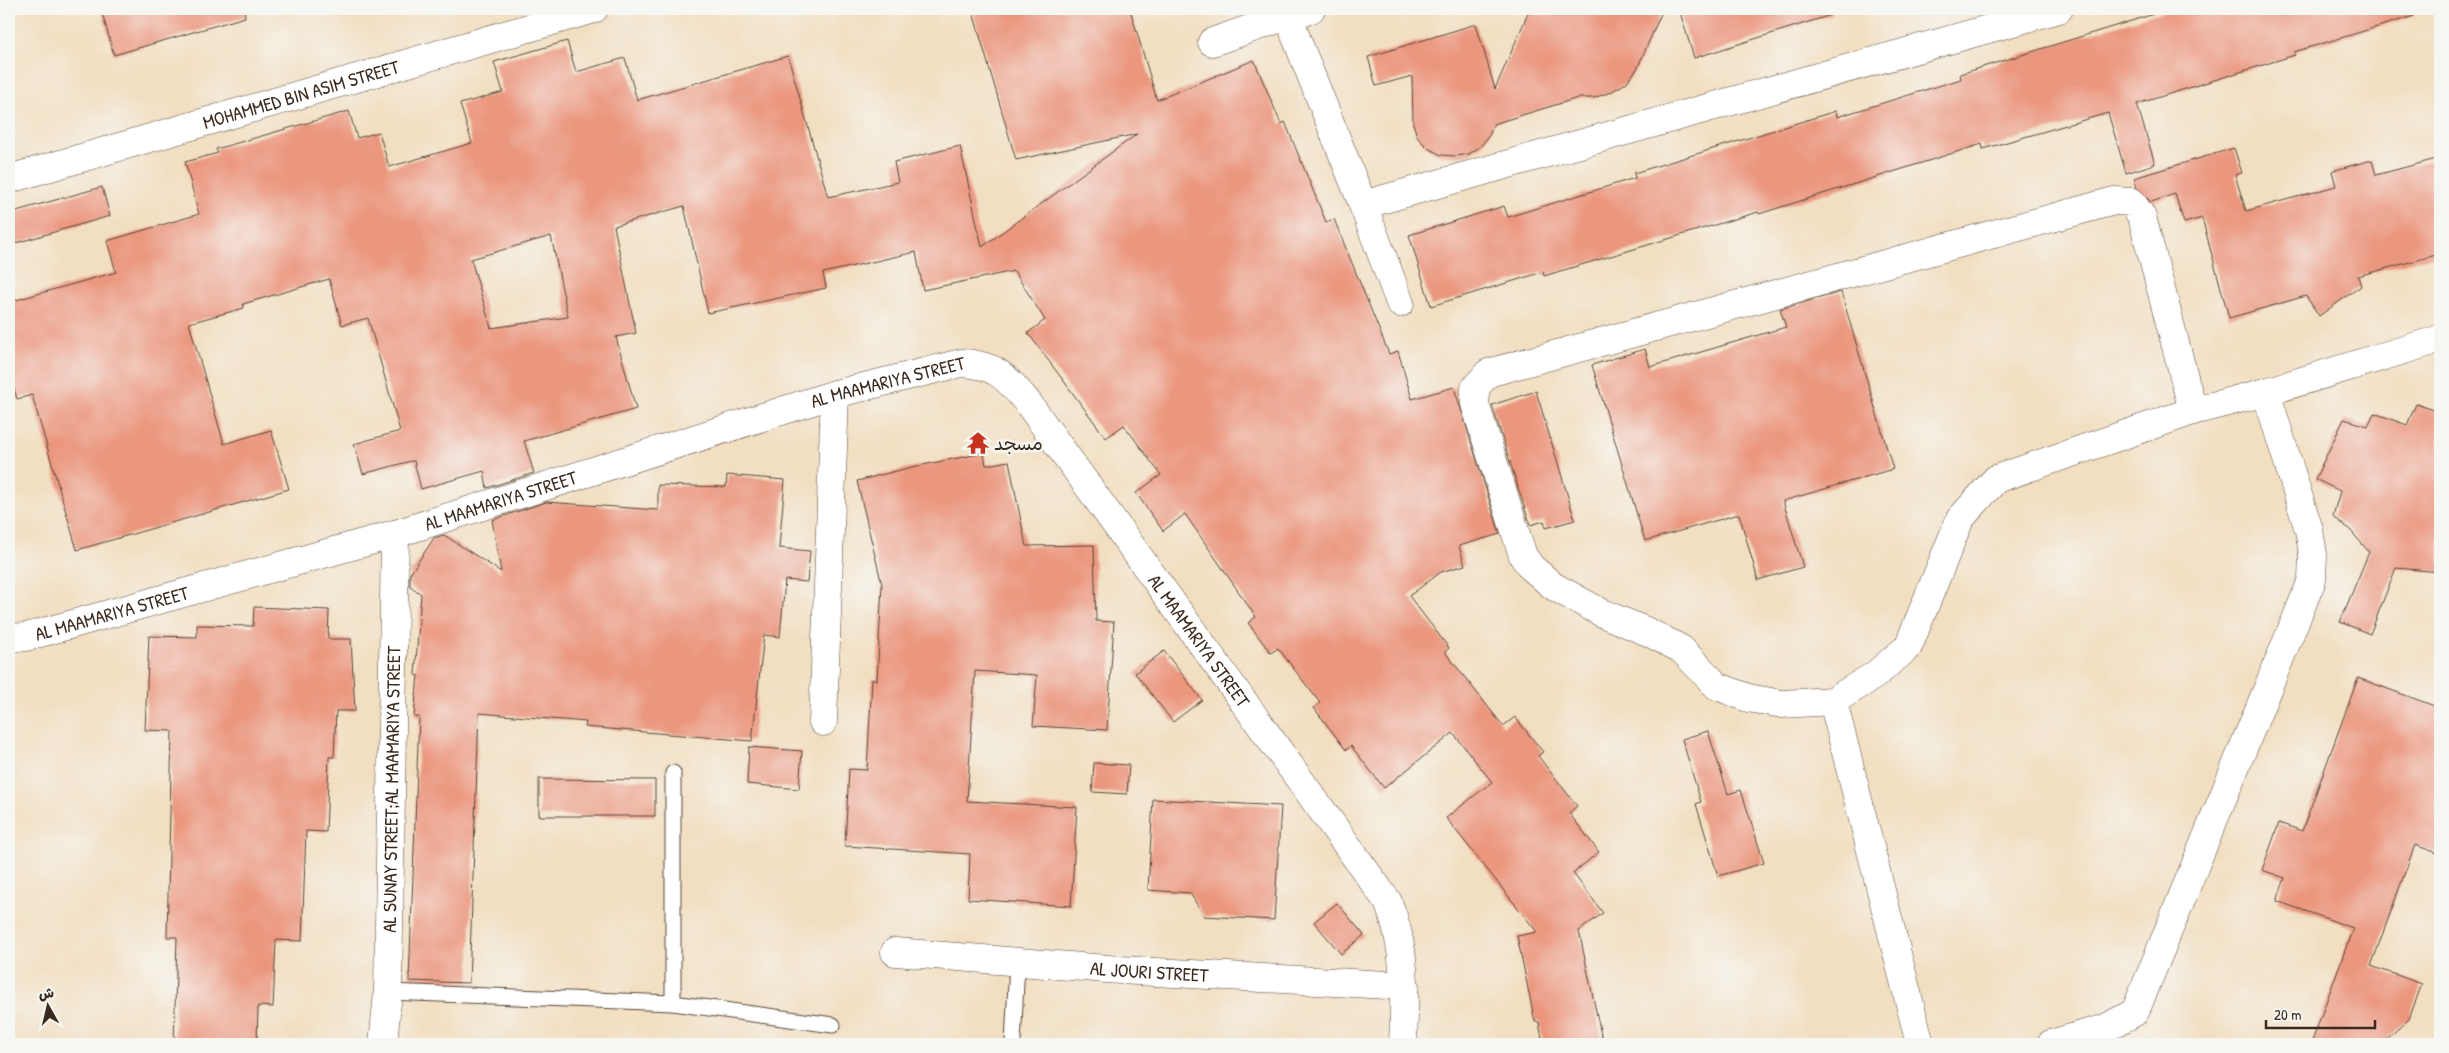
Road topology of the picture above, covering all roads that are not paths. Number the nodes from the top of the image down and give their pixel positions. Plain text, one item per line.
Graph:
1 (594, 9) edge
2 (2059, 9) edge
3 (1300, 12) edge
4 (1212, 42) dead end
5 (9, 179) edge
6 (1363, 205) junction
7 (1400, 303) dead end
8 (2440, 340) edge
9 (2266, 392) junction
10 (835, 394) junction
11 (2193, 411) junction
12 (395, 534) junction
13 (9, 638) edge
14 (1832, 701) junction
15 (823, 722) dead end
16 (673, 773) dead end
17 (895, 952) dead end
18 (1016, 962) junction
19 (1405, 986) junction
20 (388, 992) junction
21 (673, 1003) junction
22 (833, 1025) dead end
23 (383, 1044) edge
24 (1013, 1044) edge
25 (1403, 1044) edge
26 (1920, 1044) edge
27 (2050, 1044) edge

1 - 5 street, MOHAMMED BIN ASIM STREET
2 - 6 street
3 - 4 street
3 - 6 street
6 - 7 street
8 - 9 street
9 - 11 street
9 - 27 street
10 - 12 street, AL MAAMARIYA STREET
10 - 15 street
10 - 19 street, AL MAAMARIYA STREET
11 - 14 street
11 - 14 street
12 - 13 street, AL MAAMARIYA STREET
12 - 20 street, AL SUNAY STREET;AL MAAMARIYA STREET
14 - 26 street
16 - 21 lane
17 - 18 street, AL JOURI STREET
18 - 19 street, AL JOURI STREET
18 - 24 lane
19 - 25 street, AL MAAMARIYA STREET
20 - 21 lane
20 - 23 street, AL SUNAY STREET;AL MAAMARIYA STREET
21 - 22 lane

